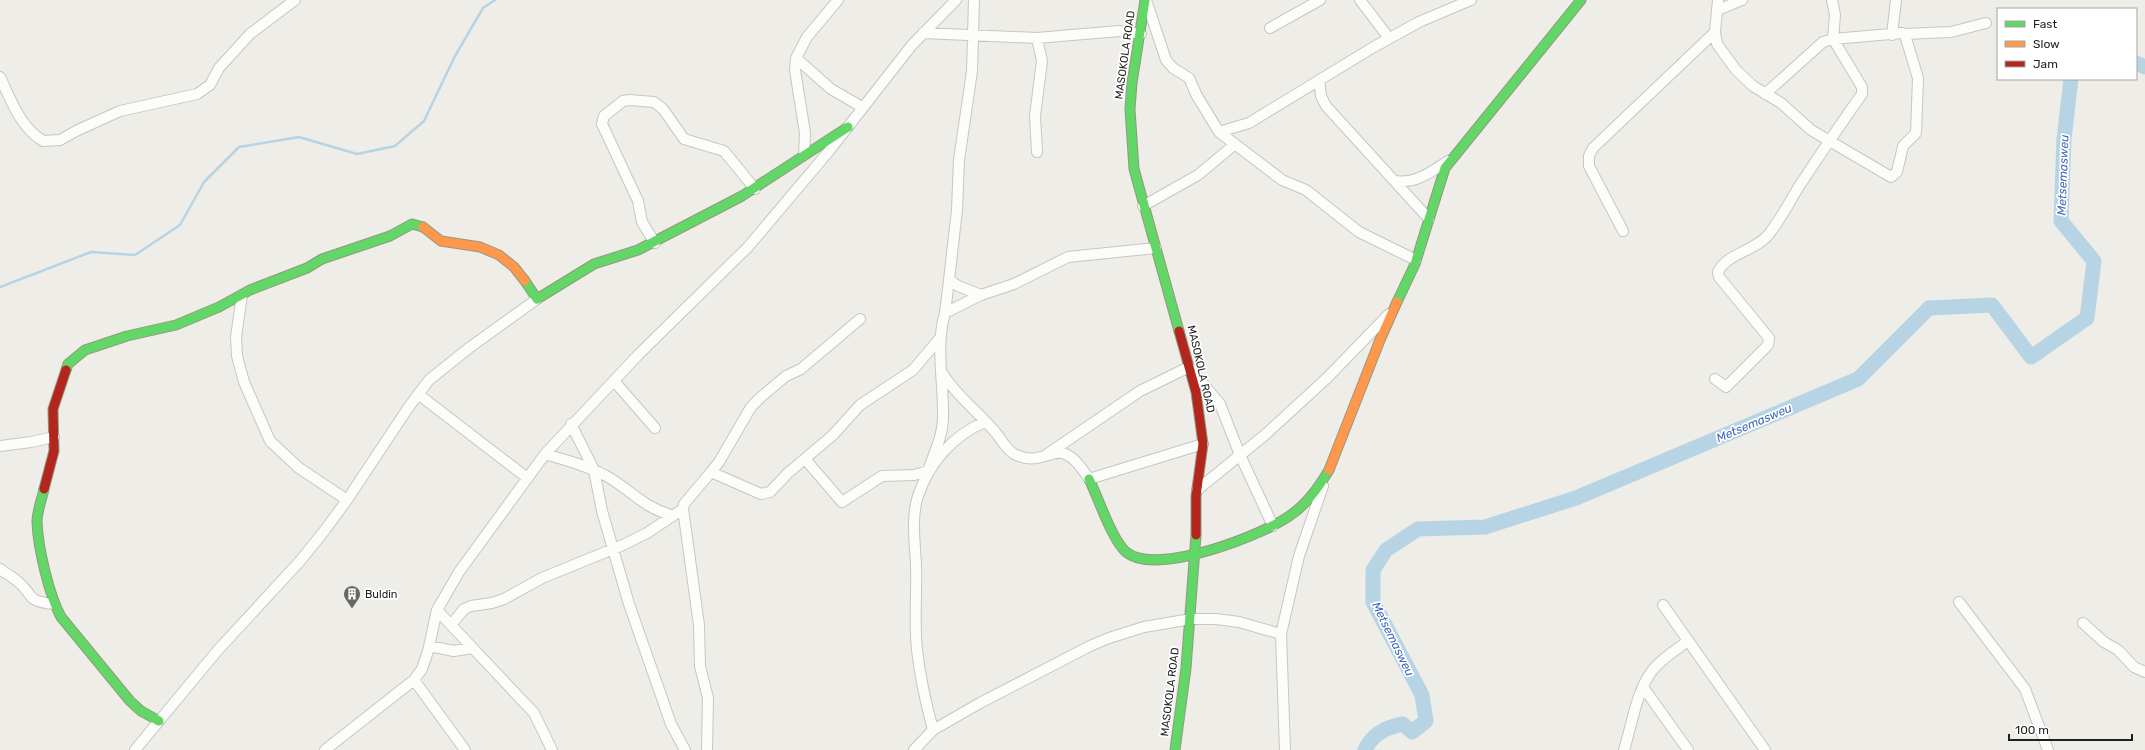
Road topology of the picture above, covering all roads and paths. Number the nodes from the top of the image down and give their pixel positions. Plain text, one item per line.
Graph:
1 (295, 0) edge
2 (838, 0) edge
3 (956, 0) edge
4 (974, 0) edge
5 (1146, 0) edge
6 (1320, 0) edge
7 (1360, 0) edge
8 (1471, 0) edge
9 (1581, 0) edge
10 (1742, 0) edge
11 (1832, 0) edge
12 (1896, 0) edge
13 (1718, 5) edge
14 (1986, 23) dead end
15 (1270, 28) dead end
16 (1715, 32) junction
17 (923, 34) junction
18 (1140, 34) junction
19 (1904, 34) junction
20 (1892, 35) junction
21 (972, 37) junction
22 (1037, 38) junction
23 (1389, 38) junction
24 (1833, 39) junction
25 (796, 58) junction
26 (0, 77) edge
27 (1319, 80) junction
28 (1765, 94) junction
29 (862, 107) junction
30 (848, 127) junction
31 (1219, 132) junction
32 (1829, 140) junction
33 (1234, 145) junction
34 (1037, 152) dead end
35 (804, 155) junction
36 (1448, 162) junction
37 (1395, 181) junction
38 (755, 189) junction
39 (1143, 206) junction
40 (1429, 219) junction
41 (1623, 230) dead end
42 (655, 243) junction
43 (1156, 248) junction
44 (1416, 260) junction
45 (949, 280) junction
46 (242, 295) junction
47 (981, 295) junction
48 (537, 300) junction
49 (1393, 310) junction
50 (944, 313) junction
51 (860, 318) dead end
52 (940, 338) junction
53 (1189, 367) junction
54 (943, 374) junction
55 (1715, 379) dead end
56 (614, 381) junction
57 (418, 394) junction
58 (985, 422) junction
59 (571, 424) junction
60 (656, 428) dead end
61 (54, 436) junction
62 (1203, 444) junction
63 (0, 446) edge
64 (545, 454) junction
65 (1046, 455) junction
66 (1240, 455) junction
67 (805, 459) junction
68 (594, 470) junction
69 (928, 471) junction
70 (711, 472) junction
71 (526, 477) junction
72 (1089, 479) junction
73 (1325, 480) junction
74 (1197, 490) junction
75 (348, 500) junction
76 (683, 509) junction
77 (671, 515) junction
78 (1273, 526) junction
79 (613, 549) junction
80 (1196, 554) junction
81 (0, 569) edge
82 (1959, 602) dead end
83 (54, 604) junction
84 (1663, 605) dead end
85 (438, 610) junction
86 (1191, 619) junction
87 (2083, 623) dead end
88 (451, 625) junction
89 (1281, 634) junction
90 (1688, 641) junction
91 (429, 646) junction
92 (472, 648) junction
93 (2145, 672) edge
94 (414, 680) junction
95 (1643, 687) junction
96 (159, 721) junction
97 (933, 730) junction
98 (919, 748) edge
99 (1173, 748) edge
100 (134, 750) edge
101 (325, 750) edge
102 (465, 750) edge
103 (552, 750) edge
104 (685, 750) edge
105 (707, 750) edge
106 (1286, 750) edge
107 (1624, 750) edge
108 (1688, 750) edge
109 (1765, 750) edge
110 (2048, 750) edge

1 - 26 street
2 - 25 street
3 - 17 street
4 - 21 street
5 - 18 street, MASOKOLA ROAD
5 - 31 street
6 - 15 street
7 - 23 street
8 - 23 street
9 - 36 street
10 - 13 street
11 - 24 street
12 - 20 street
13 - 16 street
14 - 19 street
16 - 28 street
16 - 41 street
17 - 21 street
17 - 29 street
18 - 22 street
18 - 39 street, MASOKOLA ROAD
19 - 20 street
19 - 32 street
20 - 24 street
21 - 22 street
21 - 45 street
22 - 34 street
23 - 27 street
24 - 28 street
24 - 32 street
25 - 29 street
25 - 35 street
27 - 31 street
27 - 37 street
28 - 32 street
29 - 30 street
30 - 35 street
30 - 56 street
31 - 33 street
32 - 55 street
33 - 39 street
33 - 44 street
35 - 38 street
36 - 37 street
36 - 40 street
37 - 40 street
38 - 42 street
38 - 42 street
39 - 43 street, MASOKOLA ROAD
40 - 44 street
42 - 48 street
43 - 47 street
43 - 53 street, MASOKOLA ROAD
44 - 49 street
45 - 47 street
45 - 50 street
46 - 48 street
46 - 61 street
46 - 75 street
47 - 50 street
48 - 57 street
49 - 66 street
49 - 73 street
50 - 52 street
51 - 70 street
52 - 54 street
52 - 67 street
53 - 62 street, MASOKOLA ROAD
53 - 65 street
53 - 66 street
54 - 58 street
54 - 69 street
56 - 59 street
56 - 60 street
57 - 71 street
57 - 75 street
58 - 65 street
58 - 69 street
59 - 64 street
59 - 68 street
61 - 63 street
61 - 83 street
62 - 72 street
62 - 74 street, MASOKOLA ROAD
64 - 68 street
64 - 71 street
65 - 72 street
66 - 74 street
66 - 78 street
67 - 69 street
67 - 70 street
68 - 77 street
68 - 79 street
69 - 97 street
70 - 76 street
71 - 85 street
72 - 80 street
73 - 78 street
73 - 89 street
74 - 80 street, MASOKOLA ROAD
75 - 96 street
76 - 77 street
76 - 105 street
77 - 79 street
78 - 80 street
79 - 88 street
79 - 104 street
80 - 86 street, MASOKOLA ROAD
81 - 83 street
82 - 110 street
83 - 96 street
84 - 90 street
85 - 88 street
85 - 91 street
86 - 89 street
86 - 97 street
86 - 99 street, MASOKOLA ROAD
87 - 93 street
88 - 92 street
89 - 106 street
90 - 95 street
90 - 109 street
91 - 92 street
91 - 94 street
92 - 103 street
94 - 101 street
94 - 102 street
95 - 107 street
95 - 108 street
96 - 100 street
97 - 98 street

